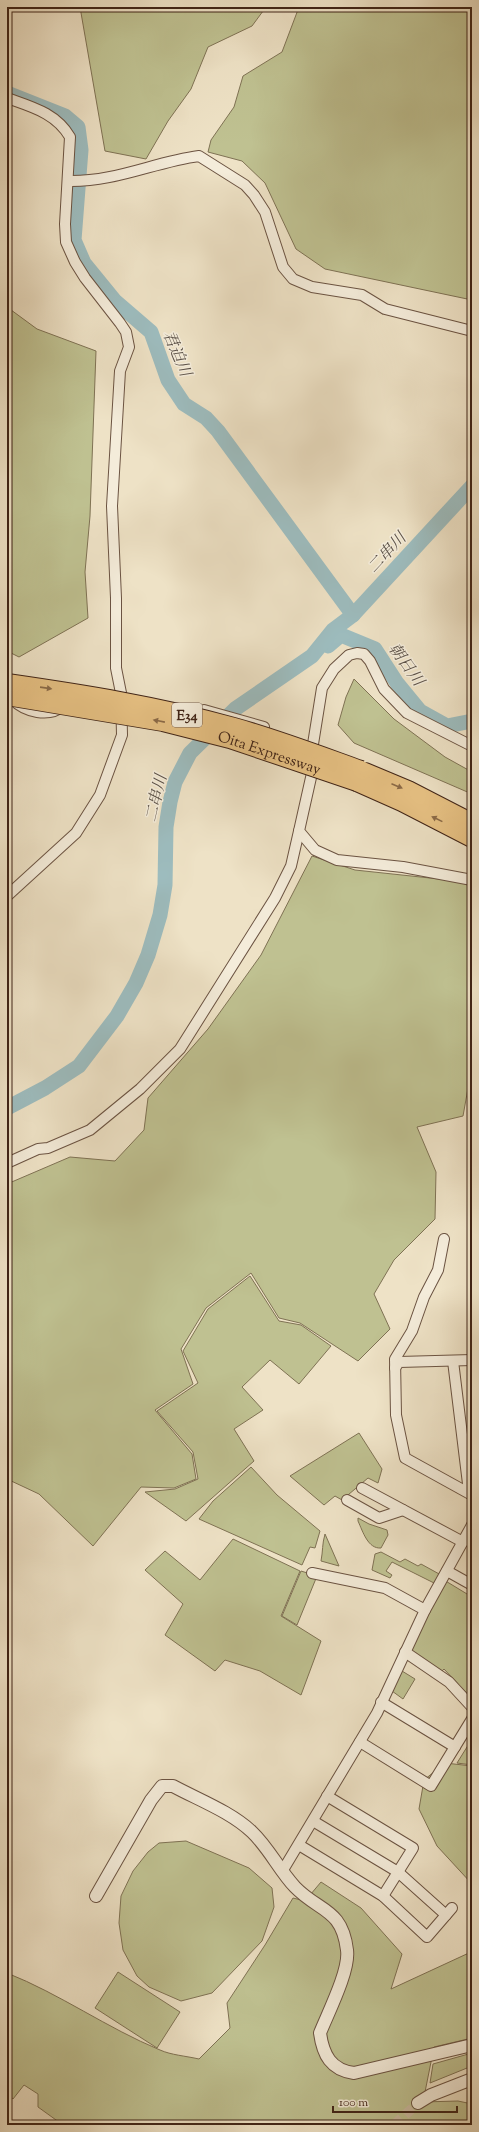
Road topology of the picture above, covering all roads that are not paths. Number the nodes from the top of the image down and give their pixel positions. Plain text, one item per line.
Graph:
1 (7, 98) edge
2 (68, 181) junction
3 (472, 331) edge
4 (7, 683) edge
5 (121, 694) junction
6 (7, 695) edge
7 (312, 744) junction
8 (472, 746) edge
9 (359, 776) junction
10 (472, 823) edge
11 (299, 831) junction
12 (472, 838) edge
13 (472, 880) edge
14 (7, 896) edge
15 (7, 1163) edge
16 (444, 1239) dead end
17 (472, 1360) edge
18 (453, 1361) junction
19 (395, 1368) junction
20 (362, 1488) dead end
21 (471, 1493) edge
22 (347, 1500) dead end
23 (403, 1510) junction
24 (471, 1529) edge
25 (463, 1542) junction
26 (447, 1571) junction
27 (312, 1573) dead end
28 (472, 1585) edge
29 (425, 1610) junction
30 (405, 1652) junction
31 (381, 1702) junction
32 (472, 1707) edge
33 (472, 1719) edge
34 (360, 1742) junction
35 (455, 1747) junction
36 (327, 1796) junction
37 (313, 1821) junction
38 (299, 1845) junction
39 (283, 1870) junction
40 (398, 1872) junction
41 (96, 1896) dead end
42 (383, 1896) junction
43 (472, 2045) edge
44 (472, 2079) edge
45 (418, 2103) tunnel mouth

1 - 2 street
2 - 3 street
2 - 5 street
4 -> 9 highway, Oita Expressway / E34, bridge
5 - 6 street
5 - 7 street
5 - 14 street
9 -> 6 highway, Oita Expressway / E34, bridge
7 - 8 street
7 - 11 street
9 -> 10 highway, Oita Expressway / E34
12 -> 9 highway, Oita Expressway / E34
11 - 13 street
11 - 15 street
16 - 19 street
17 - 18 street
18 - 19 street
18 - 21 street
19 - 21 street
20 - 23 street
22 - 23 street
23 - 25 street
24 - 25 street
25 - 26 street
26 - 28 street
26 - 29 street
27 - 29 street
29 - 30 street
30 - 31 street
30 - 32 street
31 - 34 street
31 - 35 street
33 - 35 street
34 - 35 street
34 - 36 street
36 - 37 street
36 - 40 street
37 - 38 street
37 - 40 street
38 - 39 street
38 - 42 street
39 - 41 street
39 - 43 street
40 - 42 street
40 - 42 street
44 - 45 street

